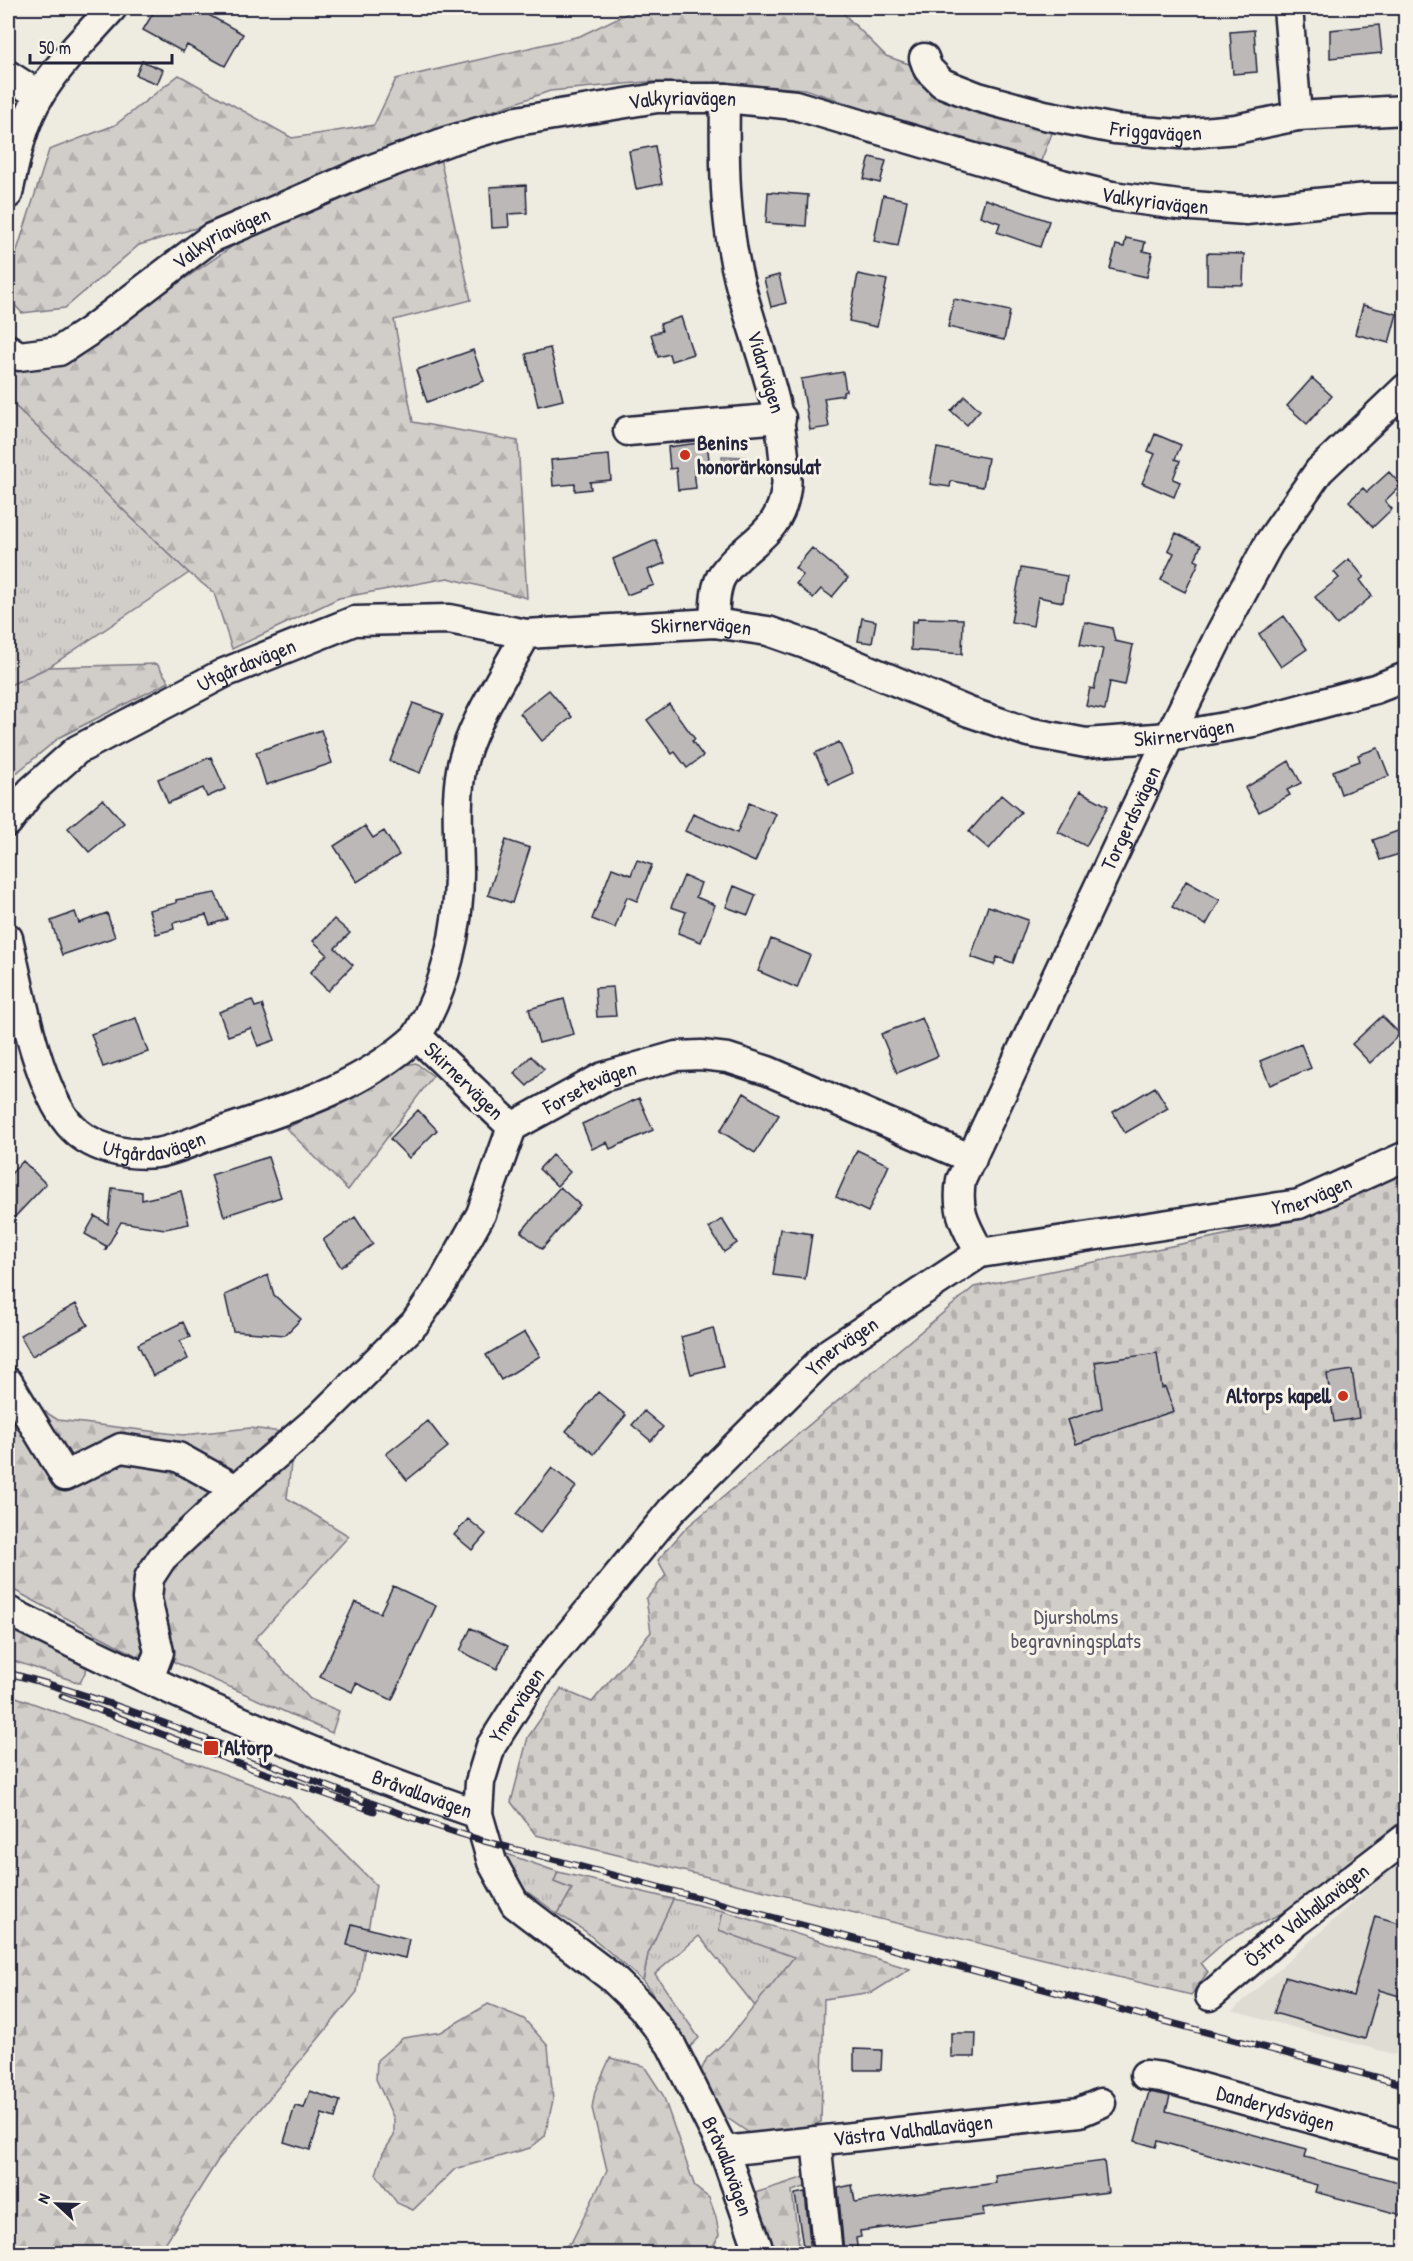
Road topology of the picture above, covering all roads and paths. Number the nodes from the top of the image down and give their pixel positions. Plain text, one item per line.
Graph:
1 (112, 8) edge
2 (1288, 8) edge
3 (924, 58) dead end
4 (8, 75) edge
5 (39, 95) junction
6 (724, 98) junction
7 (1406, 110) edge
8 (1298, 116) junction
9 (9, 183) edge
10 (1406, 198) edge
11 (8, 350) edge
12 (1406, 388) edge
13 (781, 418) junction
14 (628, 431) dead end
15 (714, 623) junction
16 (526, 634) junction
17 (1406, 677) edge
18 (1169, 737) junction
19 (8, 822) edge
20 (8, 938) edge
21 (417, 1036) junction
22 (512, 1127) junction
23 (1406, 1156) edge
24 (972, 1159) junction
25 (980, 1253) junction
26 (8, 1382) edge
27 (236, 1489) junction
28 (8, 1611) edge
29 (149, 1679) junction
30 (478, 1814) junction
31 (1406, 1838) edge
32 (1210, 1996) dead end
33 (1145, 2075) dead end
34 (1101, 2103) dead end
35 (816, 2141) junction
36 (1406, 2145) edge
37 (724, 2151) junction
38 (760, 2253) edge
39 (828, 2253) edge

1 - 5 street
2 - 8 street
3 - 8 street, Friggavägen
4 - 5 street
5 - 9 street
6 - 10 street, Valkyriavägen
6 - 11 street, Valkyriavägen
6 - 13 street, Vidarvägen
7 - 8 street, Friggavägen
12 - 18 street, Torgerdsvägen
13 - 14 street
13 - 15 street, Vidarvägen
15 - 16 street, Skirnervägen
15 - 18 street, Skirnervägen
16 - 19 street, Utgårdavägen
16 - 21 street, Skirnervägen
17 - 18 street, Skirnervägen
18 - 24 street, Torgerdsvägen
20 - 21 street, Utgårdavägen
21 - 22 street, Skirnervägen
22 - 24 street, Forsetevägen
22 - 27 street
23 - 25 street, Ymervägen
24 - 25 street, Torgerdsvägen
25 - 30 street, Ymervägen
26 - 27 street
27 - 29 street
28 - 29 street, Bråvallavägen
29 - 30 street, Bråvallavägen
30 - 37 street, Bråvallavägen
31 - 32 street, Östra Valhallavägen
33 - 36 street, Danderydsvägen
34 - 35 street, Västra Valhallavägen
35 - 37 street, Västra Valhallavägen
35 - 39 street
37 - 38 street, Bråvallavägen

